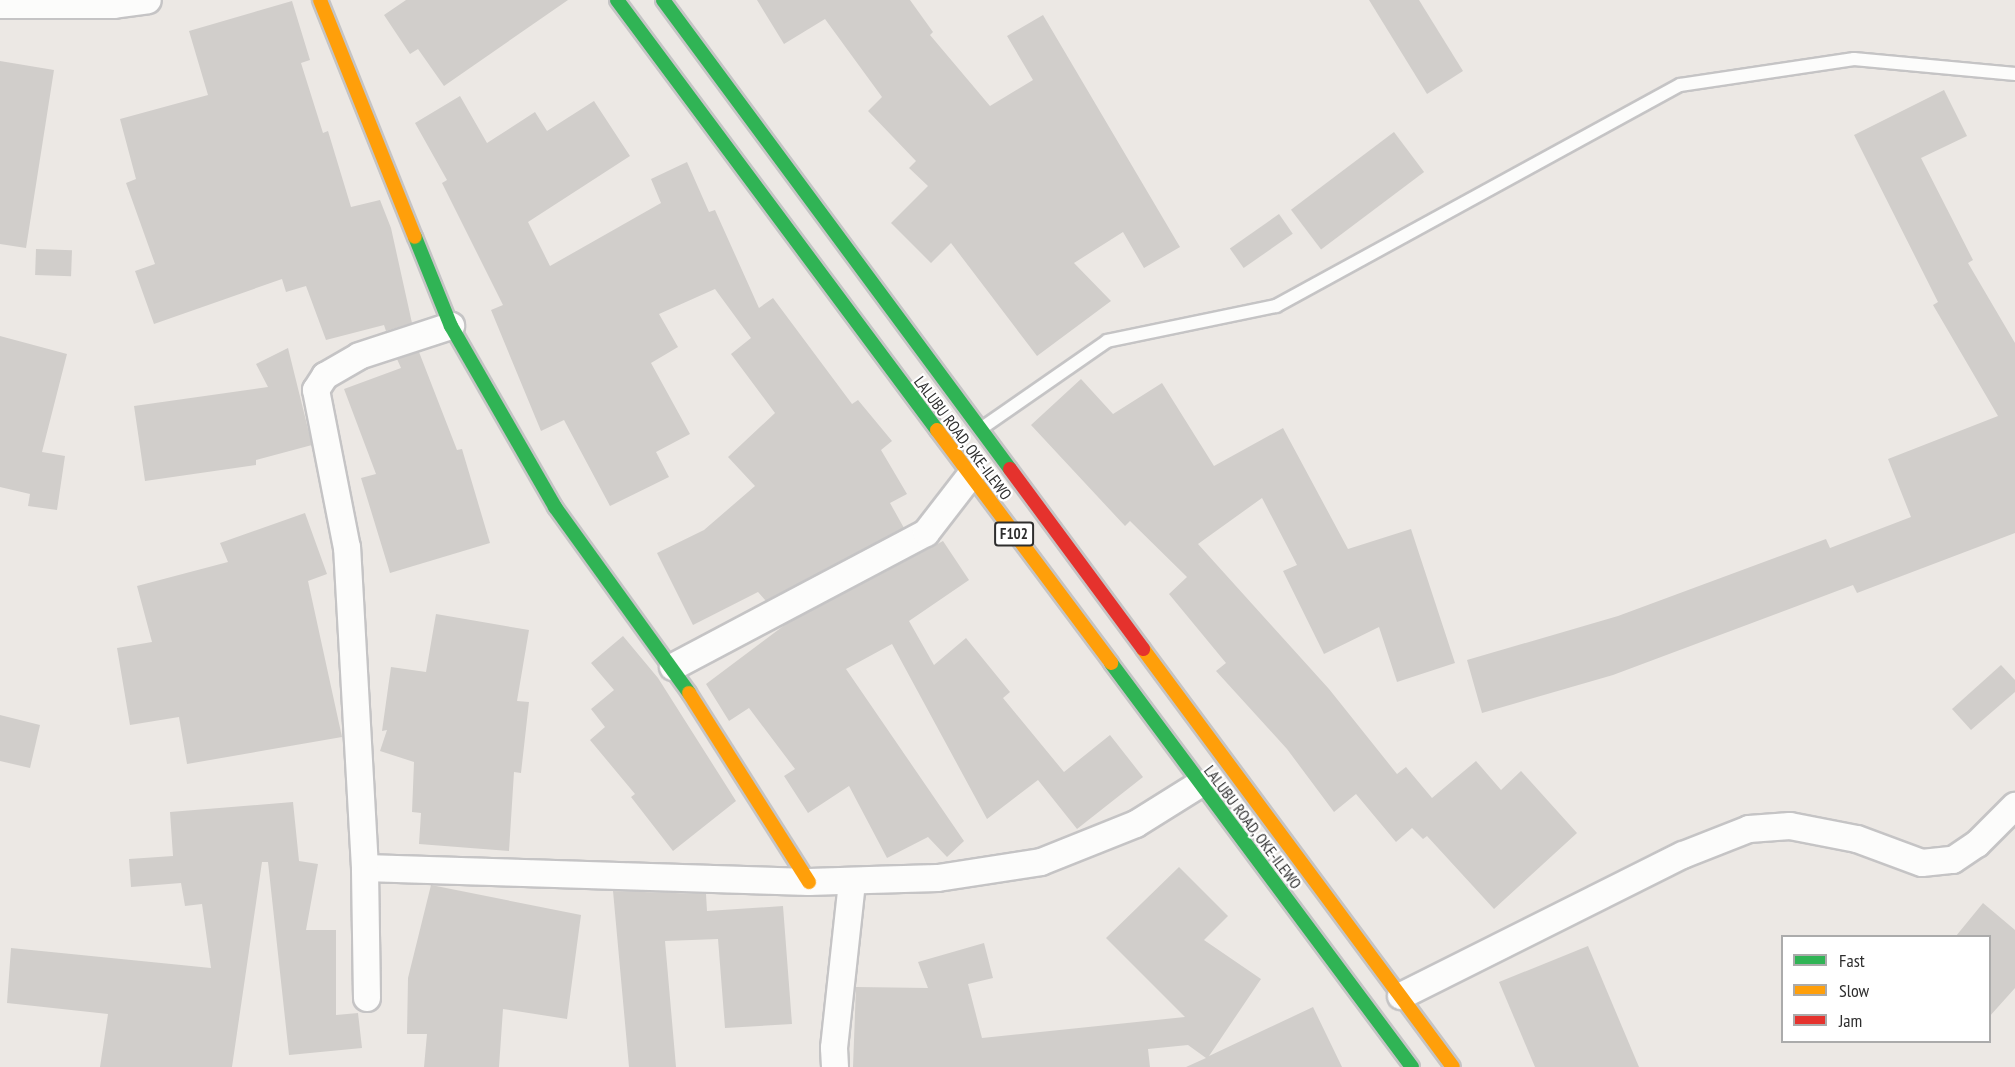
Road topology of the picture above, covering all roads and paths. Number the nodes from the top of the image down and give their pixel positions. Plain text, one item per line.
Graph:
1 (148, 0) edge
2 (320, 0) edge
3 (617, 0) edge
4 (663, 0) edge
5 (0, 5) edge
6 (2015, 74) edge
7 (451, 326) junction
8 (981, 428) junction
9 (970, 476) junction
10 (673, 667) junction
11 (1200, 784) junction
12 (2015, 806) edge
13 (365, 868) junction
14 (852, 881) junction
15 (809, 882) junction
16 (1401, 996) junction
17 (367, 998) dead end
18 (836, 1067) edge
19 (1412, 1067) edge
20 (1453, 1067) edge

1 - 5 street
2 - 7 main road
3 - 9 main road, LALUBU ROAD, OKE-ILEWO / F102
4 - 8 main road, LALUBU ROAD, OKE-ILEWO / F102
6 - 8 lane
7 - 10 main road
7 - 13 street
8 - 16 main road, LALUBU ROAD, OKE-ILEWO / F102
9 - 10 street
9 - 11 main road, LALUBU ROAD, OKE-ILEWO / F102
10 - 15 main road
11 - 14 street
11 - 19 main road, LALUBU ROAD, OKE-ILEWO / F102
12 - 16 street
13 - 15 street
13 - 17 street
14 - 15 street
14 - 18 street
16 - 20 main road, LALUBU ROAD, OKE-ILEWO / F102

